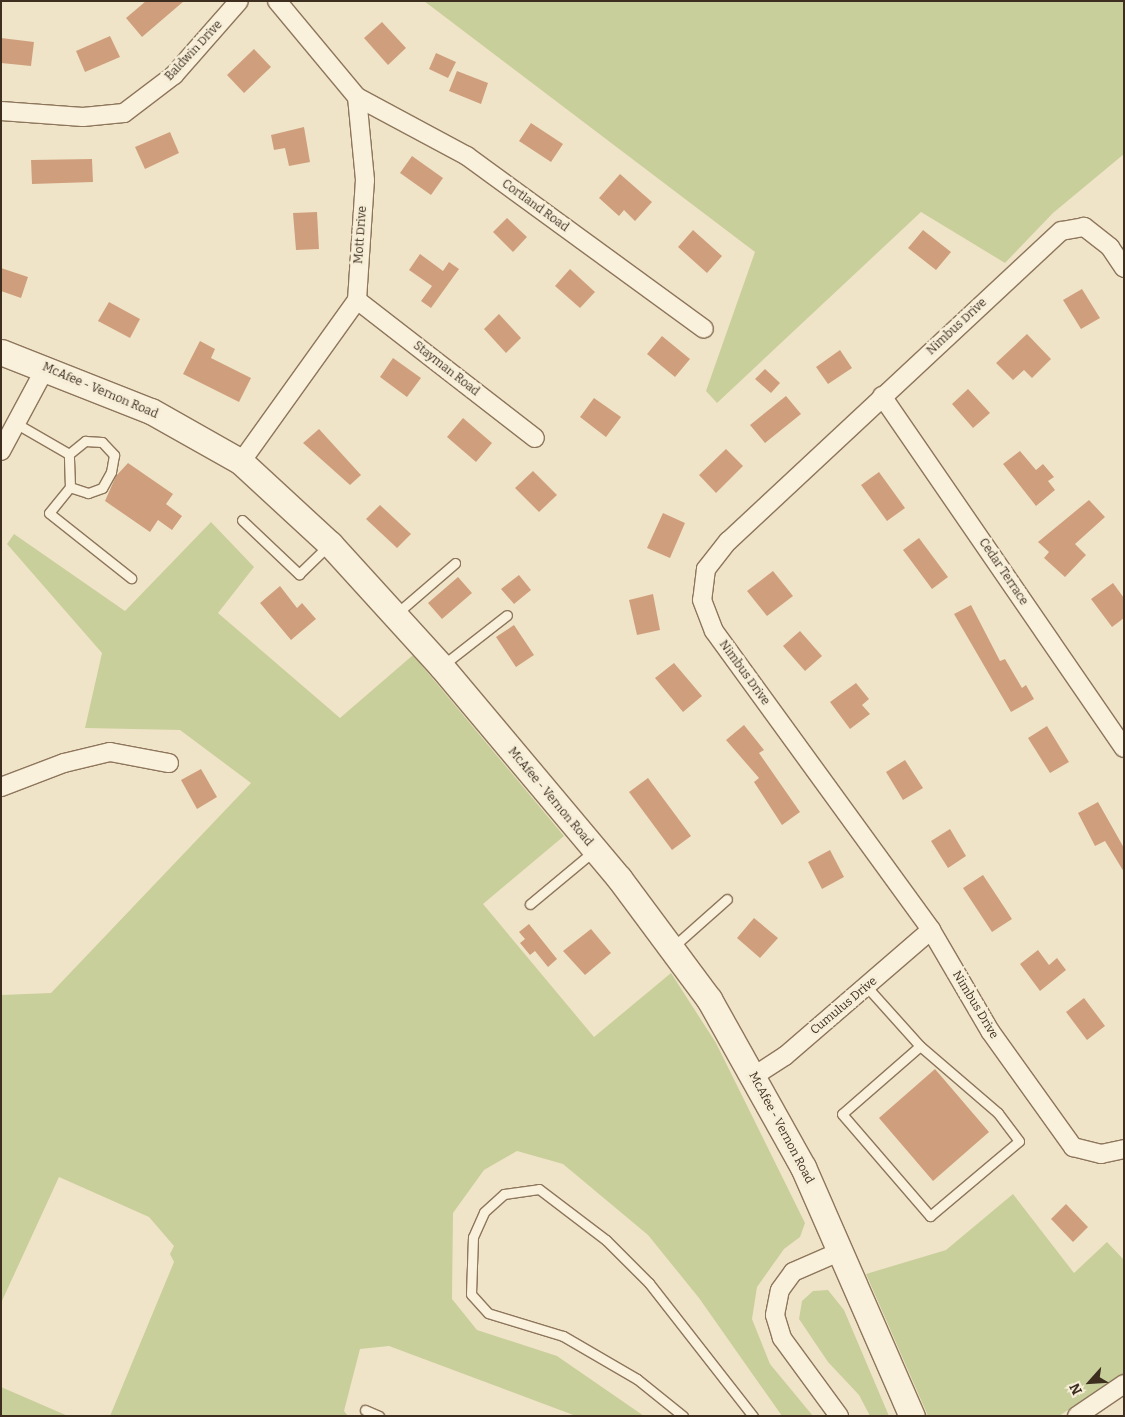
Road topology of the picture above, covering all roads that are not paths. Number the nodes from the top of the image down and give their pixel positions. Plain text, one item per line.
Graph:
1 (239, 1) edge
2 (277, 1) edge
3 (357, 97) junction
4 (1, 111) edge
5 (1124, 268) edge
6 (357, 300) junction
7 (704, 329) dead end
8 (1, 352) edge
9 (46, 368) junction
10 (882, 396) junction
11 (17, 424) junction
12 (535, 438) dead end
13 (1, 451) edge
14 (69, 454) junction
15 (241, 462) junction
16 (70, 487) junction
17 (242, 520) dead end
18 (330, 544) junction
19 (455, 563) dead end
20 (131, 578) dead end
21 (396, 615) junction
22 (507, 615) dead end
23 (441, 666) junction
24 (1124, 748) edge
25 (169, 763) dead end
26 (1, 787) edge
27 (595, 850) junction
28 (727, 899) dead end
29 (530, 904) dead end
30 (931, 930) junction
31 (673, 947) junction
32 (867, 987) junction
33 (920, 1046) junction
34 (754, 1076) junction
35 (1124, 1150) edge
36 (841, 1250) junction
37 (1124, 1384) edge
38 (364, 1410) dead end
39 (379, 1416) edge
40 (683, 1416) edge
41 (753, 1416) edge
42 (839, 1416) edge
43 (912, 1416) edge
44 (1077, 1416) edge

1 - 4 street, Baldwin Drive
2 - 3 street
3 - 6 street, Mott Drive
3 - 7 street, Cortland Road
5 - 10 street, Nimbus Drive
6 - 12 street, Stayman Road
6 - 15 street
8 - 9 main road, McAfee - Vernon Road
9 - 11 street
9 - 15 main road, McAfee - Vernon Road
10 - 24 street, Cedar Terrace
10 - 30 street, Nimbus Drive
11 - 13 street
11 - 14 lane
14 - 16 lane
14 - 16 lane
15 - 18 main road, McAfee - Vernon Road
16 - 20 lane
17 - 18 lane
18 - 21 main road, McAfee - Vernon Road
19 - 21 lane
21 - 23 main road, McAfee - Vernon Road
22 - 23 lane
23 - 27 main road, McAfee - Vernon Road
25 - 26 street
27 - 29 lane
27 - 31 main road, McAfee - Vernon Road
28 - 31 lane
30 - 32 street, Cumulus Drive
30 - 35 street, Nimbus Drive
31 - 34 main road, McAfee - Vernon Road
32 - 33 lane
32 - 34 street, Cumulus Drive
33 - 33 lane
34 - 36 main road, McAfee - Vernon Road
36 - 42 street
36 - 43 main road, McAfee - Vernon Road
37 - 44 street
38 - 39 lane
40 - 41 lane

